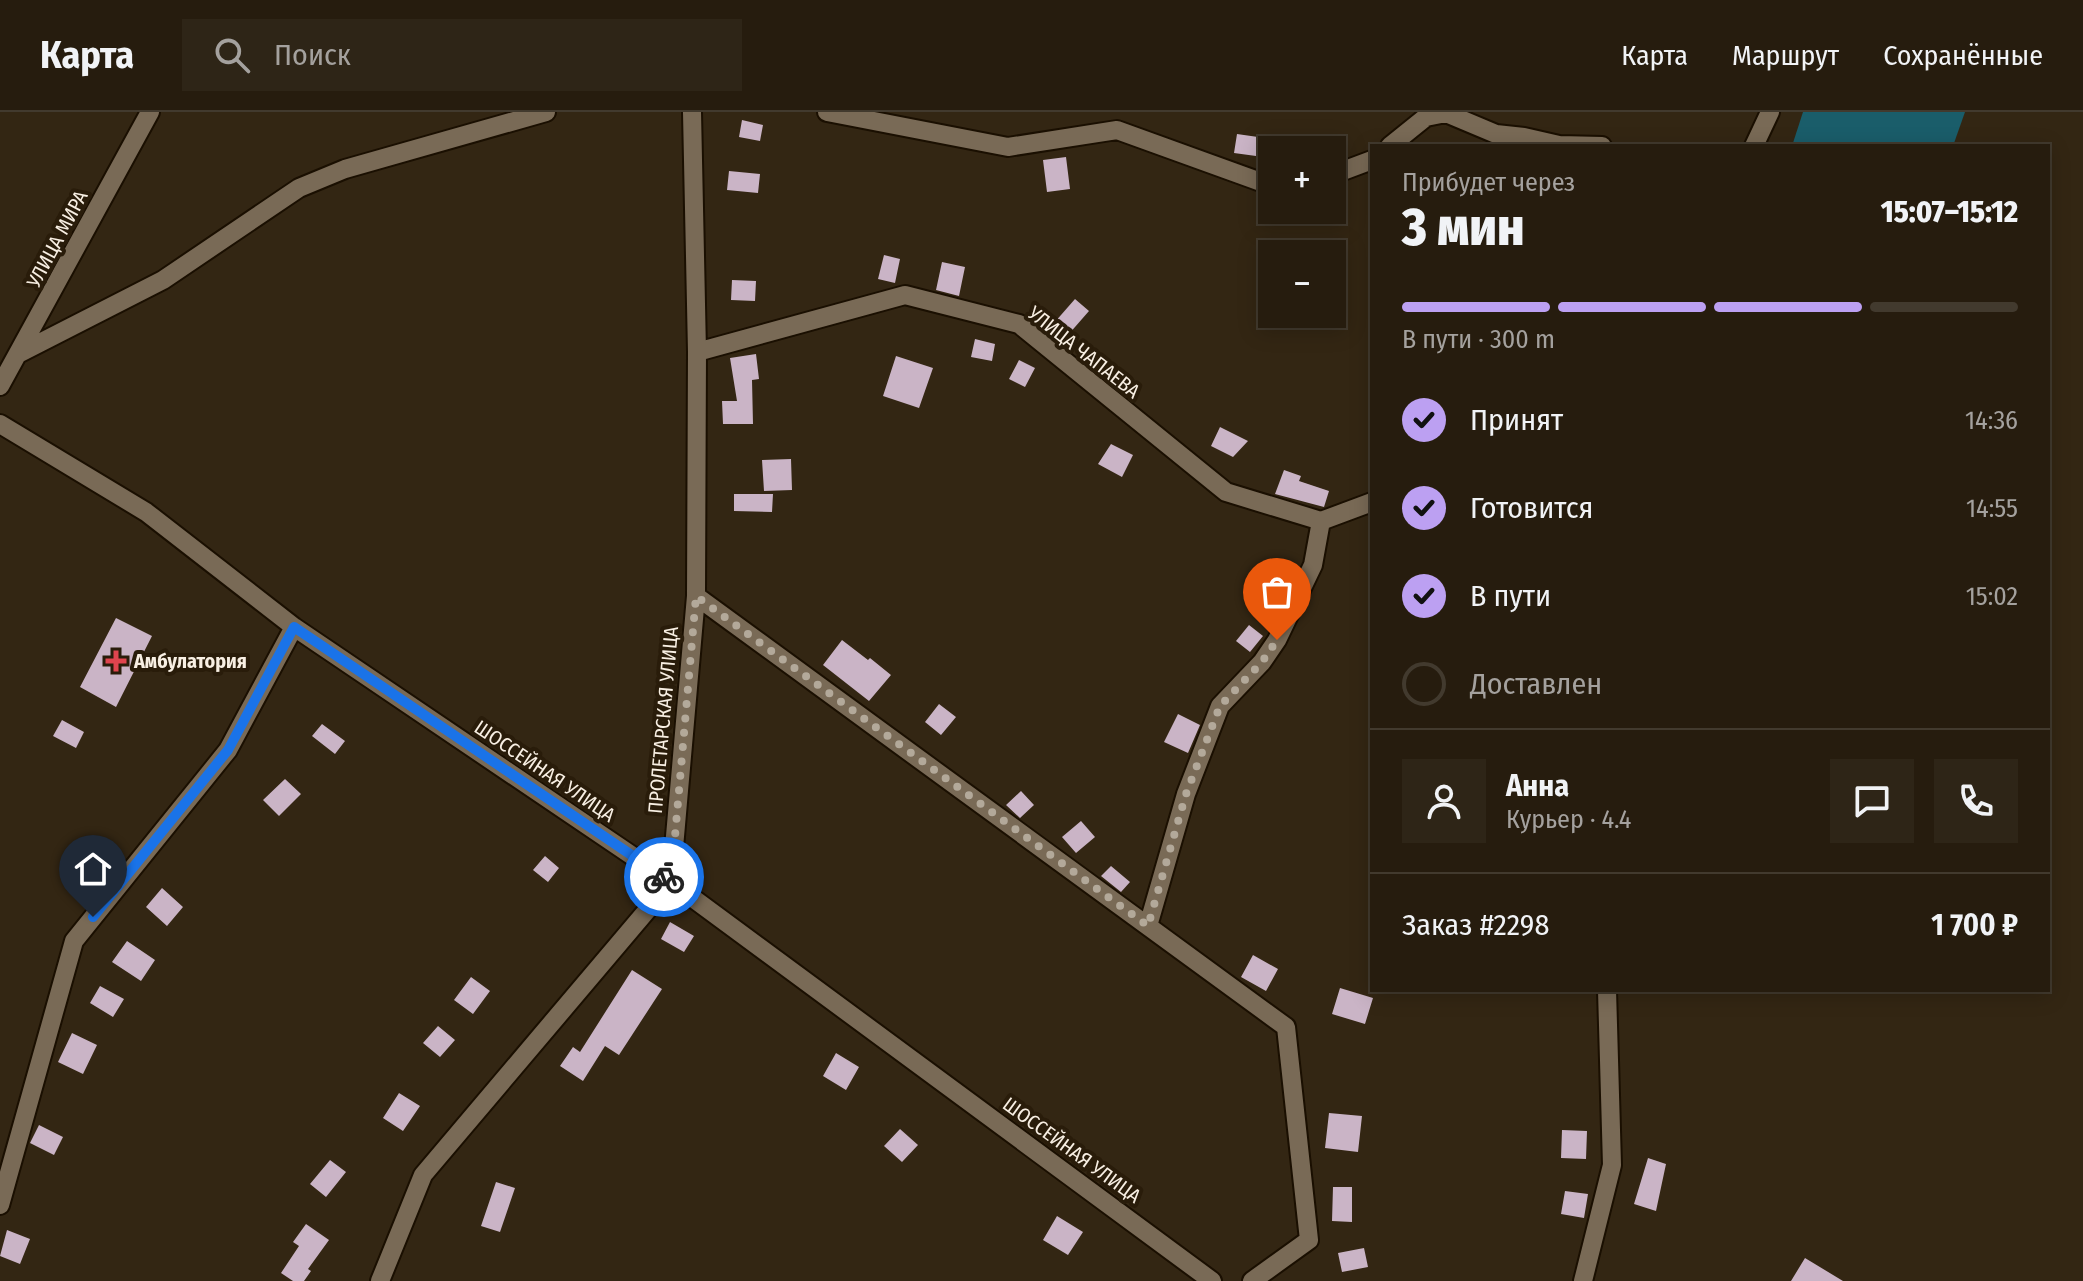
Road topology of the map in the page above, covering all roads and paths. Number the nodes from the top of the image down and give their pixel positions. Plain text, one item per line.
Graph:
1 (150, 112) edge
2 (546, 112) edge
3 (692, 112) edge
4 (827, 112) edge
5 (1770, 112) edge
6 (1392, 144) edge
7 (1553, 144) edge
8 (1755, 144) edge
9 (1370, 161) edge
10 (1346, 170) edge
11 (1258, 181) edge
12 (697, 352) junction
13 (20, 353) junction
14 (0, 386) edge
15 (0, 424) edge
16 (1370, 503) edge
17 (1321, 521) junction
18 (696, 596) junction
19 (294, 627) junction
20 (671, 882) junction
21 (1148, 926) junction
22 (1607, 992) edge
23 (0, 1205) edge
24 (380, 1281) edge
25 (1212, 1281) edge
26 (1252, 1281) edge
27 (1583, 1281) edge

1 - 13 street, УЛИЦА МИРА
2 - 13 street
3 - 12 street, ПРОЛЕТАРСКАЯ УЛИЦА
4 - 11 street
5 - 8 street
6 - 7 street
9 - 10 street
12 - 17 street, УЛИЦА ЧАПАЕВА
12 - 18 street, ПРОЛЕТАРСКАЯ УЛИЦА
13 - 14 street, УЛИЦА МИРА
15 - 19 street, ШОССЕЙНАЯ УЛИЦА
16 - 17 street
17 - 21 street
18 - 20 street, ПРОЛЕТАРСКАЯ УЛИЦА
18 - 21 street
19 - 20 street, ШОССЕЙНАЯ УЛИЦА
19 - 23 street
20 - 24 street
20 - 25 street, ШОССЕЙНАЯ УЛИЦА
21 - 26 street
22 - 27 street

